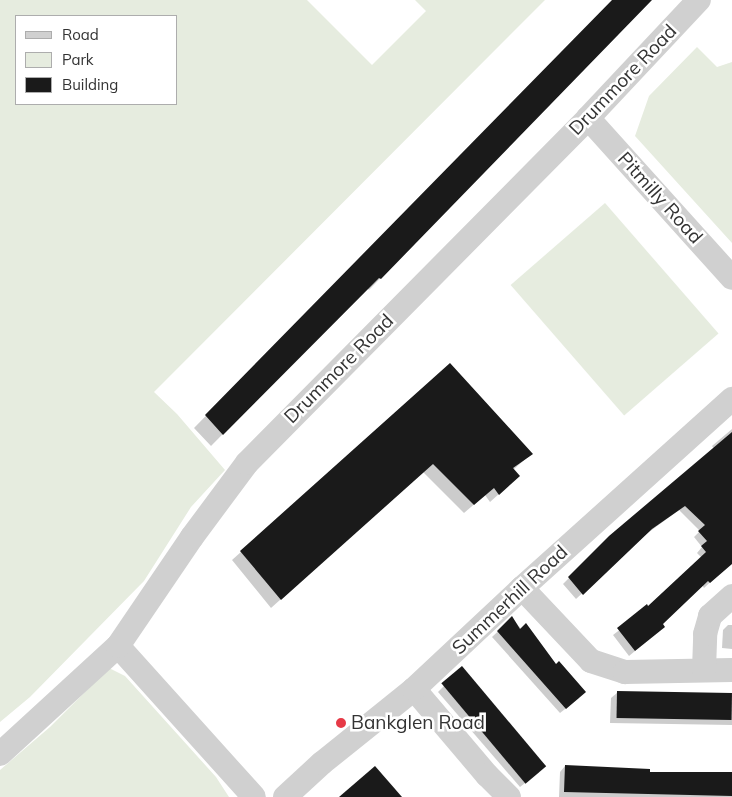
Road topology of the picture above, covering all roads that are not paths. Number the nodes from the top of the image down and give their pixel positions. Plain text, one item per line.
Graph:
1 (700, 0) edge
2 (588, 118) junction
3 (732, 278) edge
4 (732, 399) edge
5 (522, 588) junction
6 (732, 596) edge
7 (118, 646) junction
8 (704, 670) junction
9 (732, 670) edge
10 (414, 689) junction
11 (0, 754) edge
12 (254, 797) edge
13 (285, 797) edge
14 (509, 797) edge

1 - 2 street, Drummore Road
2 - 3 street, Pitmilly Road
2 - 7 street, Drummore Road
4 - 5 street, Summerhill Road
5 - 8 street
5 - 10 street, Summerhill Road
6 - 8 street
7 - 11 street, Drummore Road
7 - 12 street
8 - 9 street
10 - 13 street, Summerhill Road
10 - 14 street

